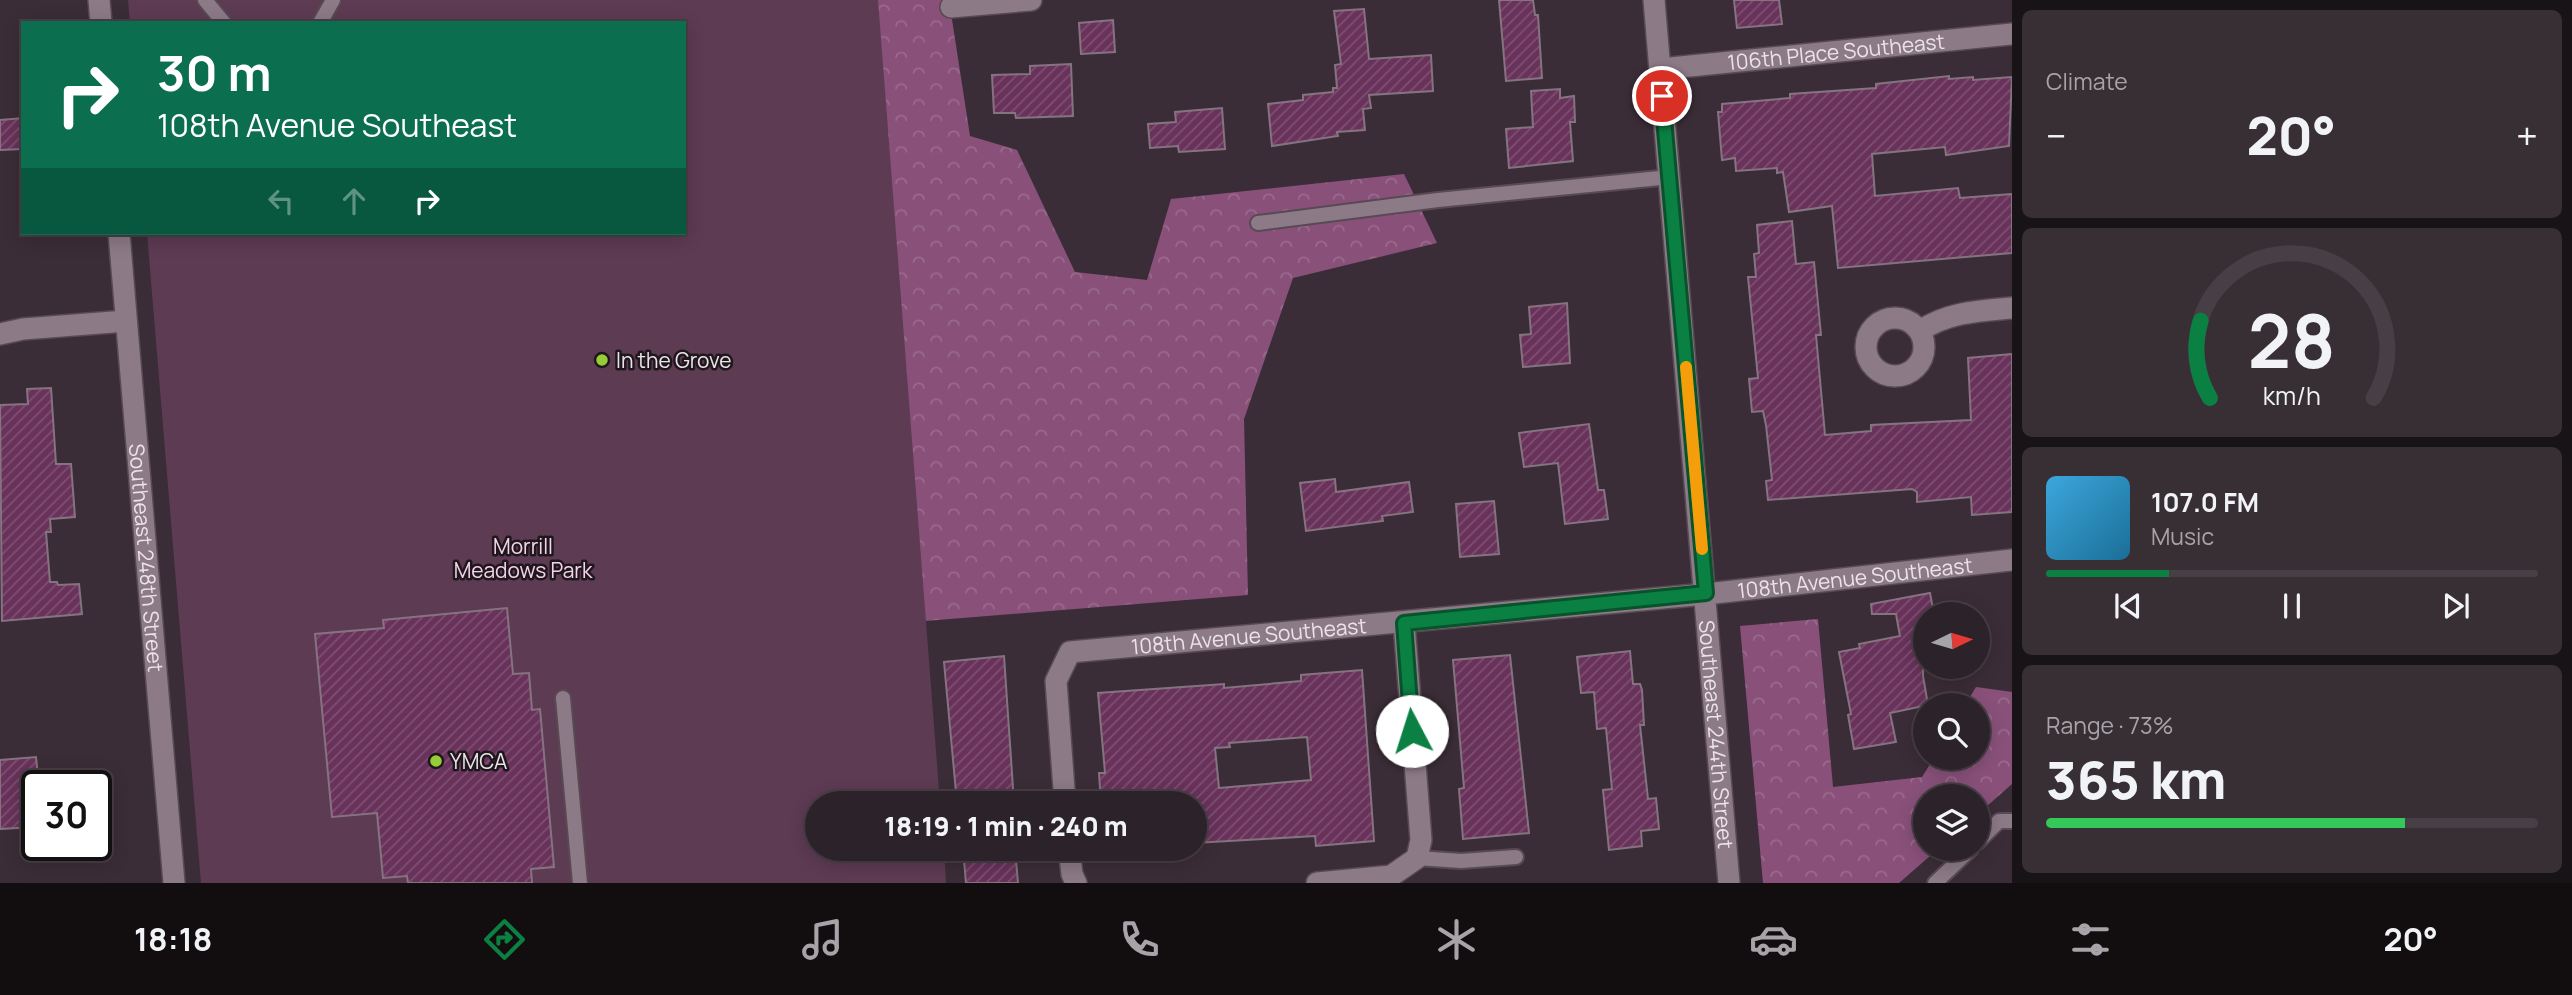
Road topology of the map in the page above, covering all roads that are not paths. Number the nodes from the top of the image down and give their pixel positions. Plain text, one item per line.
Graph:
1 (99, 0) edge
2 (205, 0) edge
3 (333, 0) edge
4 (1031, 0) edge
5 (1654, 0) edge
6 (951, 7) dead end
7 (101, 21) edge
8 (221, 21) edge
9 (321, 21) edge
10 (2012, 34) edge
11 (1660, 69) junction
12 (1670, 177) junction
13 (1258, 223) dead end
14 (119, 235) edge
15 (2012, 308) edge
16 (126, 321) junction
17 (1920, 331) dead end
18 (0, 334) edge
19 (2012, 560) edge
20 (1706, 593) junction
21 (1404, 623) junction
22 (563, 698) dead end
23 (1064, 791) edge
24 (2012, 821) edge
25 (1990, 830) edge
26 (1517, 857) dead end
27 (1417, 858) junction
28 (1070, 861) edge
29 (1958, 861) edge
30 (174, 883) edge
31 (580, 883) edge
32 (1076, 883) edge
33 (1317, 883) edge
34 (1730, 883) edge
35 (1934, 883) edge

1 - 7 street
2 - 8 lane
3 - 9 lane
4 - 6 street
5 - 11 street, Southeast 244th Street
10 - 11 street, 106th Place Southeast
11 - 12 street, Southeast 244th Street
12 - 13 lane
12 - 20 street, Southeast 244th Street
14 - 16 street, Southeast 248th Street
15 - 17 street
16 - 18 street
16 - 30 street, Southeast 248th Street
19 - 20 street, 108th Avenue Southeast
20 - 21 street, 108th Avenue Southeast
20 - 34 street, Southeast 244th Street
21 - 23 street, 108th Avenue Southeast
21 - 27 street
22 - 31 lane
24 - 25 lane
26 - 27 lane
27 - 33 street
28 - 32 street
29 - 35 lane

